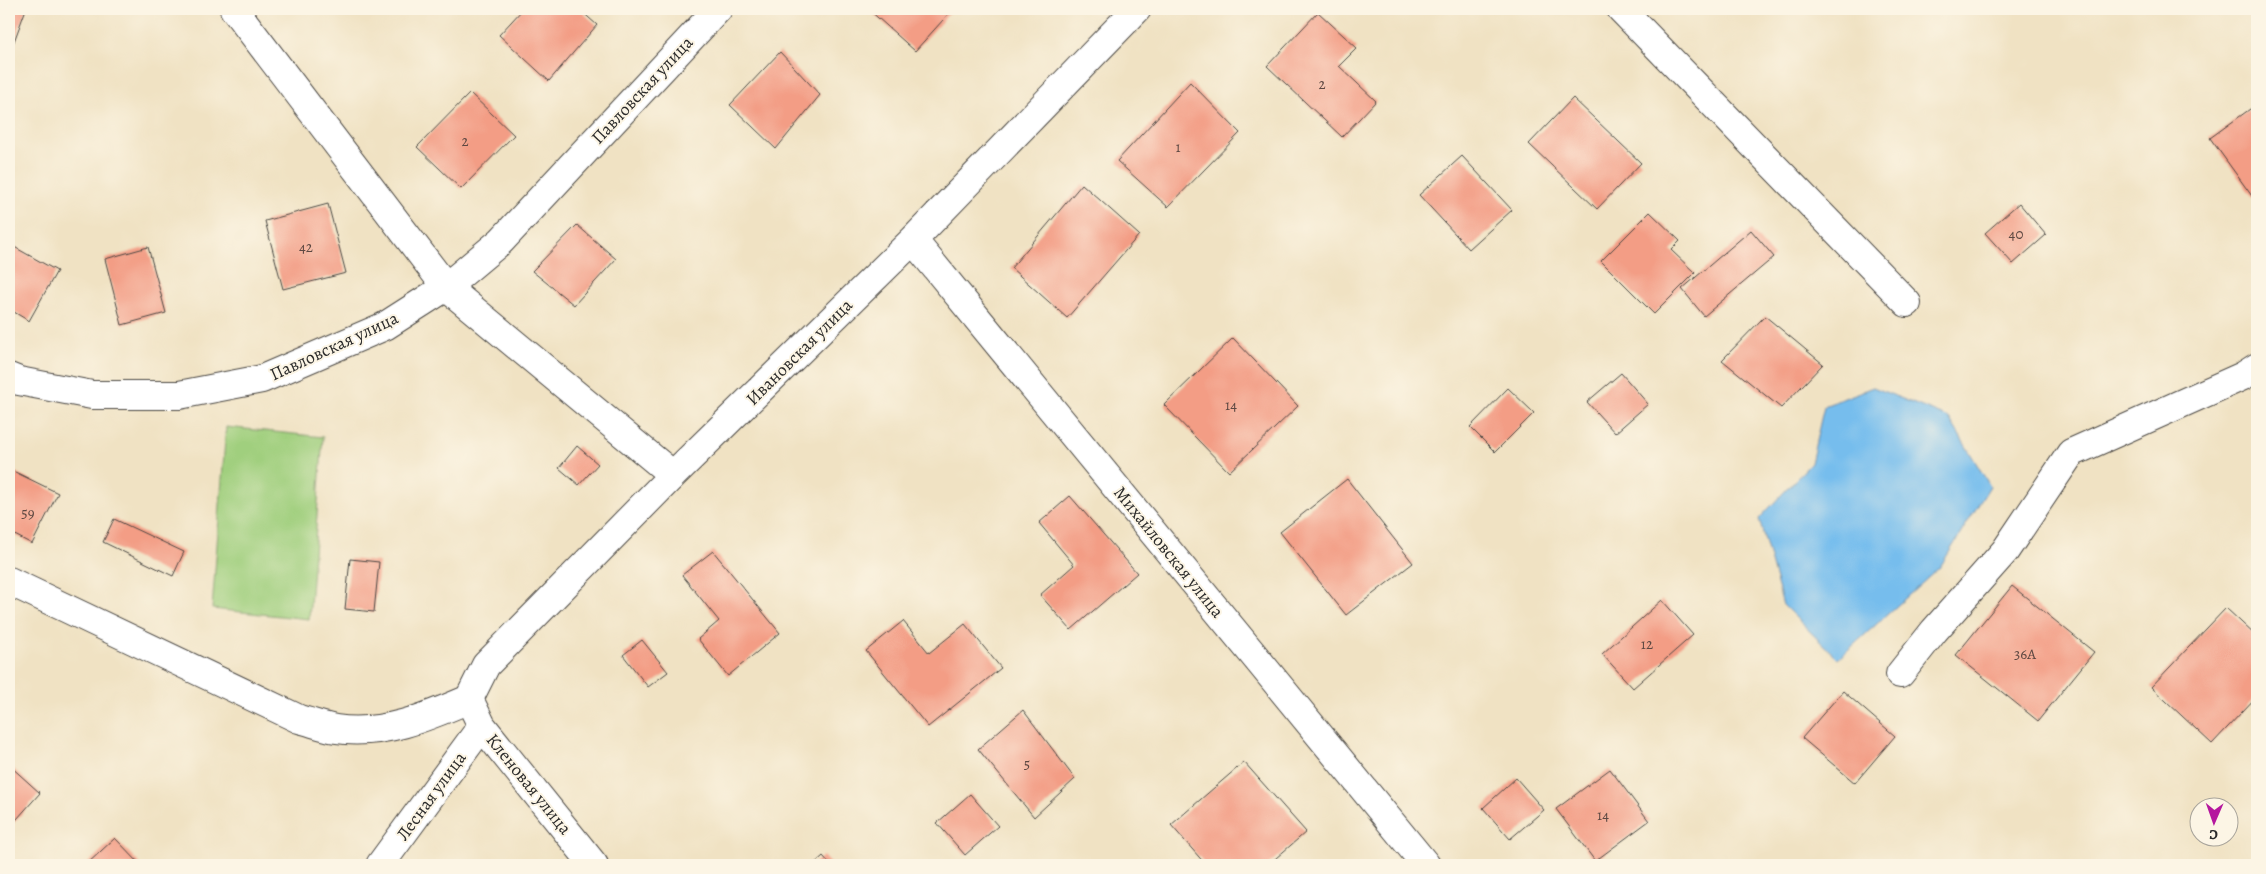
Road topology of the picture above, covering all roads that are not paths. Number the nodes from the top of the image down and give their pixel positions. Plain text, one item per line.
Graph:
1 (234, 9) edge
2 (718, 9) edge
3 (1137, 9) edge
4 (1622, 9) edge
5 (913, 240) junction
6 (446, 287) junction
7 (1906, 303) dead end
8 (2257, 367) edge
9 (9, 377) edge
10 (673, 475) junction
11 (9, 581) edge
12 (1900, 674) dead end
13 (469, 699) junction
14 (482, 726) junction
15 (380, 865) edge
16 (594, 865) edge
17 (1426, 865) edge

1 - 6 street
2 - 6 street, Павловская улица
3 - 5 street, Ивановская улица
4 - 7 street
5 - 10 street, Ивановская улица
5 - 17 street, Михайловская улица
6 - 9 street, Павловская улица
6 - 10 street
8 - 12 street
10 - 13 street, Ивановская улица
11 - 13 street
13 - 14 street, Кленовая улица
14 - 15 street, Лесная улица
14 - 16 street, Кленовая улица

